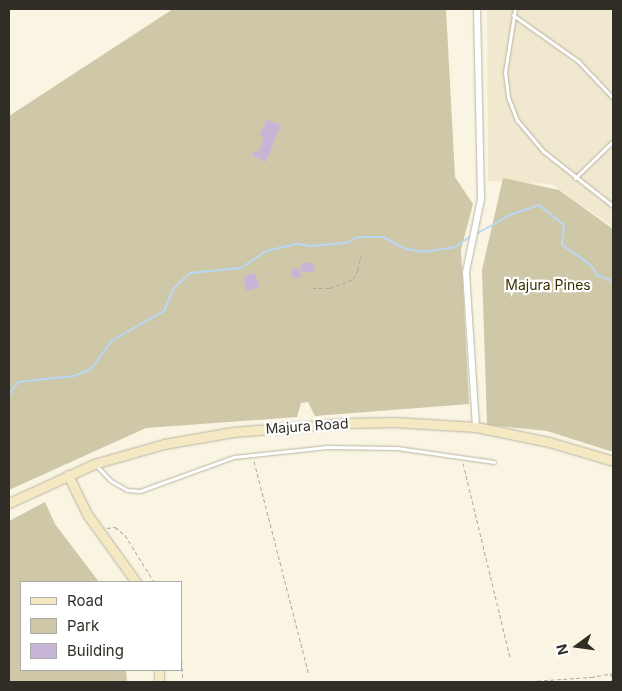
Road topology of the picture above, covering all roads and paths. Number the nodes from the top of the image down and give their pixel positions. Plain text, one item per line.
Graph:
1 (477, 9) edge
2 (515, 9) edge
3 (513, 15) junction
4 (613, 98) edge
5 (613, 142) edge
6 (575, 178) junction
7 (613, 206) edge
8 (361, 255) dead end
9 (313, 288) dead end
10 (476, 427) junction
11 (252, 453) junction
12 (462, 457) junction
13 (613, 461) edge
14 (494, 462) dead end
15 (94, 464) junction
16 (68, 475) junction
17 (9, 503) edge
18 (101, 532) junction
19 (135, 581) edge
20 (153, 581) edge
21 (510, 657) dead end
22 (182, 665) edge
23 (612, 673) edge
24 (309, 675) dead end
25 (183, 682) edge
26 (518, 682) edge
27 (612, 682) edge

1 - 10 street
2 - 3 lane
3 - 4 lane
3 - 6 lane
5 - 6 lane
6 - 7 lane
8 - 9 path
10 - 13 street, Majura Road
10 - 15 street, Majura Road
11 - 12 lane
11 - 15 lane
11 - 24 path
12 - 14 lane
12 - 21 path
15 - 16 street, Majura Road
16 - 17 street, Majura Road
16 - 18 street
18 - 19 street
18 - 20 path
22 - 25 path
23 - 26 path
23 - 27 path

